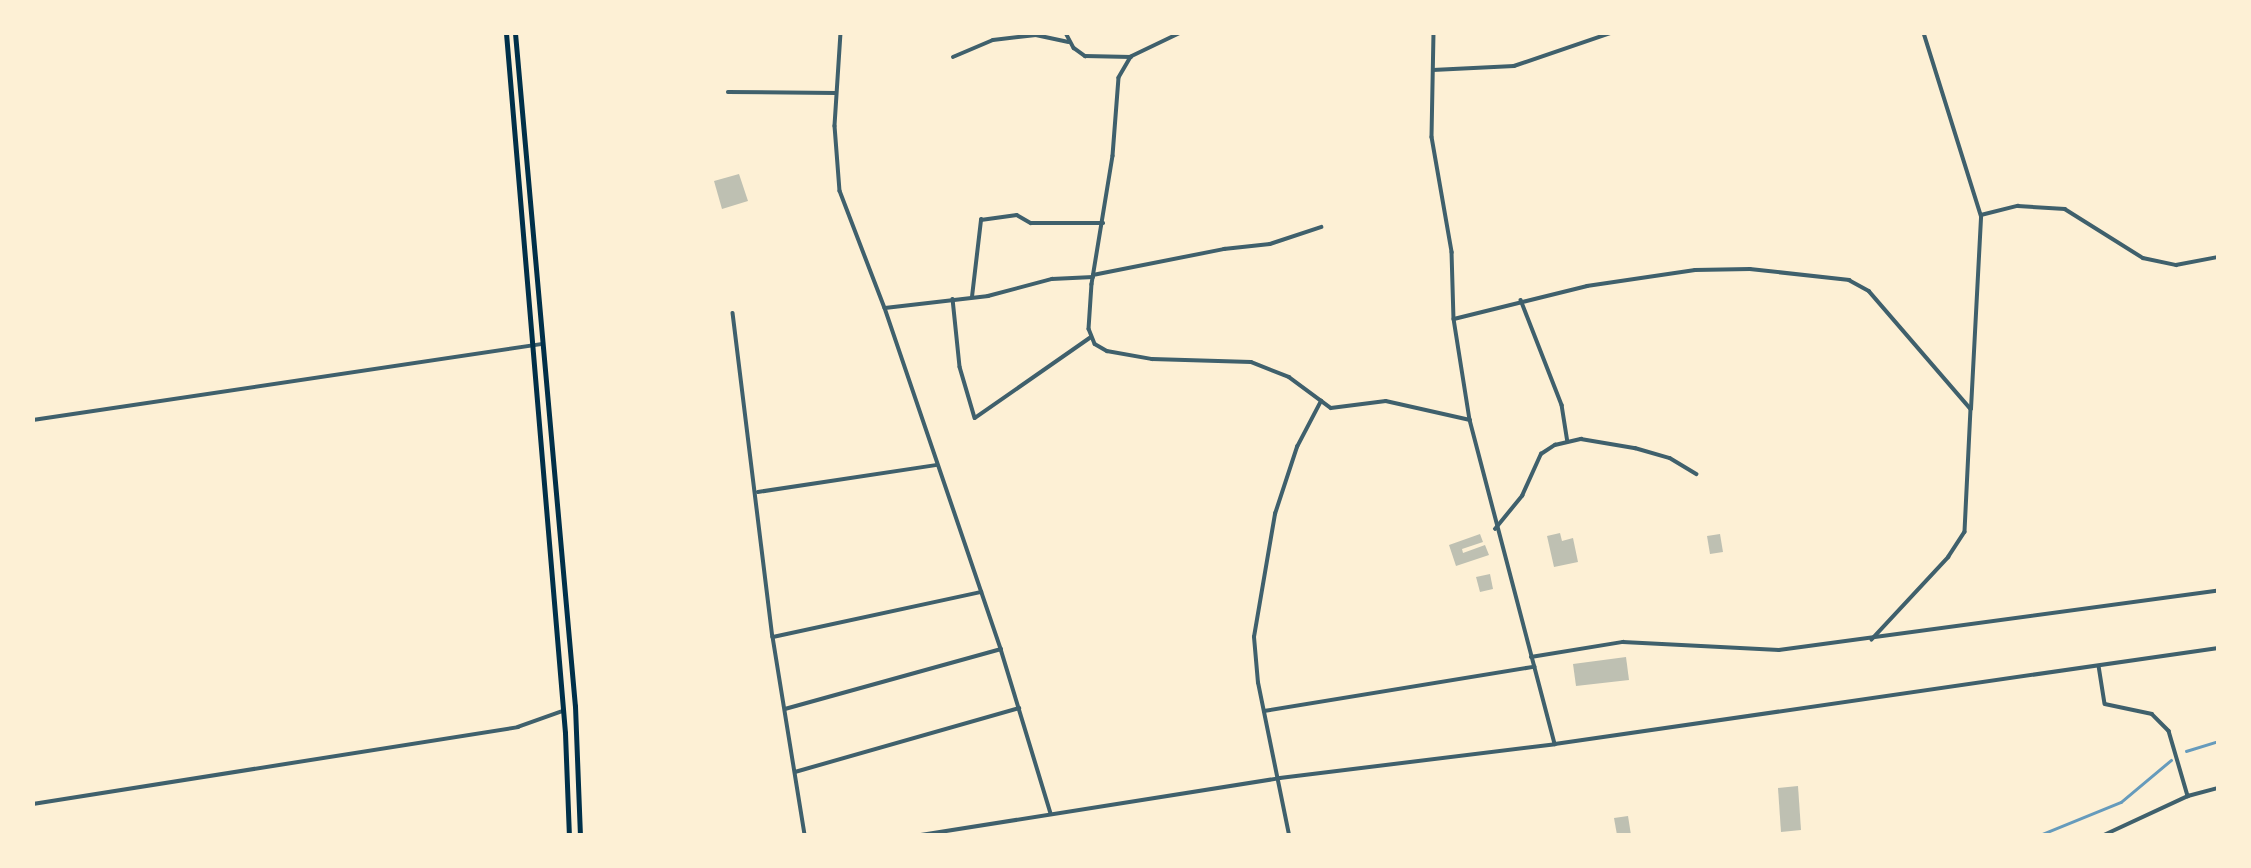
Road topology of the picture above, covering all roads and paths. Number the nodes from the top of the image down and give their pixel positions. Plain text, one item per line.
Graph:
1 (506, 33) edge
2 (515, 33) edge
3 (841, 33) edge
4 (1066, 33) edge
5 (1181, 33) edge
6 (1434, 33) edge
7 (1611, 33) edge
8 (1924, 33) edge
9 (1068, 42) junction
10 (953, 57) dead end
11 (1131, 57) junction
12 (1433, 71) junction
13 (728, 92) dead end
14 (836, 93) junction
15 (1981, 215) junction
16 (1103, 223) junction
17 (1321, 227) dead end
18 (2218, 257) edge
19 (1093, 276) junction
20 (972, 297) junction
21 (953, 299) junction
22 (1521, 300) junction
23 (885, 307) junction
24 (733, 313) dead end
25 (1454, 319) junction
26 (1091, 337) junction
27 (532, 344) junction
28 (542, 344) junction
29 (1321, 401) junction
30 (1971, 409) junction
31 (1469, 420) junction
32 (33, 421) edge
33 (1568, 441) junction
34 (937, 465) junction
35 (1697, 474) dead end
36 (758, 492) junction
37 (1496, 529) junction
38 (2217, 591) edge
39 (981, 592) junction
40 (2218, 598) edge
41 (773, 637) junction
42 (1872, 640) junction
43 (2218, 648) edge
44 (1001, 649) junction
45 (1531, 657) junction
46 (2098, 665) junction
47 (1534, 667) junction
48 (1019, 708) junction
49 (785, 709) junction
50 (564, 710) junction
51 (1264, 711) junction
52 (1555, 744) junction
53 (794, 772) junction
54 (1280, 778) junction
55 (2218, 789) edge
56 (2188, 796) junction
57 (33, 804) edge
58 (1051, 814) junction
59 (569, 835) edge
60 (580, 835) edge
61 (805, 835) edge
62 (921, 835) edge
63 (1289, 835) edge
64 (2104, 835) edge

1 - 27 main road
2 - 28 main road
3 - 14 street
4 - 9 street
5 - 11 street
6 - 12 street
7 - 12 street
8 - 15 street
9 - 10 street
9 - 11 street
11 - 16 street
12 - 25 street
13 - 14 street
14 - 23 street
15 - 18 street
15 - 30 street
16 - 19 street
16 - 20 street
17 - 19 street
19 - 20 street
19 - 26 street
20 - 21 street
21 - 23 street
21 - 26 street
22 - 25 street
22 - 30 street
22 - 33 street
23 - 34 street
24 - 36 street
25 - 31 street
26 - 29 street
27 - 28 street
27 - 32 street
27 - 50 main road
28 - 60 main road
29 - 31 street
29 - 51 street
30 - 42 street
31 - 37 street
33 - 35 street
33 - 37 street
34 - 36 street
34 - 39 street
36 - 41 street
37 - 45 street
38 - 40 street
38 - 42 street
39 - 41 street
39 - 44 street
41 - 49 street
42 - 45 street
43 - 46 street
44 - 48 street
44 - 49 street
45 - 47 street
46 - 52 street
46 - 56 street
47 - 51 street
47 - 52 street
48 - 53 street
48 - 58 street
49 - 53 street
50 - 57 street
50 - 59 main road
51 - 54 street
52 - 54 street
53 - 61 street
54 - 58 street
54 - 63 street
55 - 56 street
56 - 64 street
58 - 62 street

